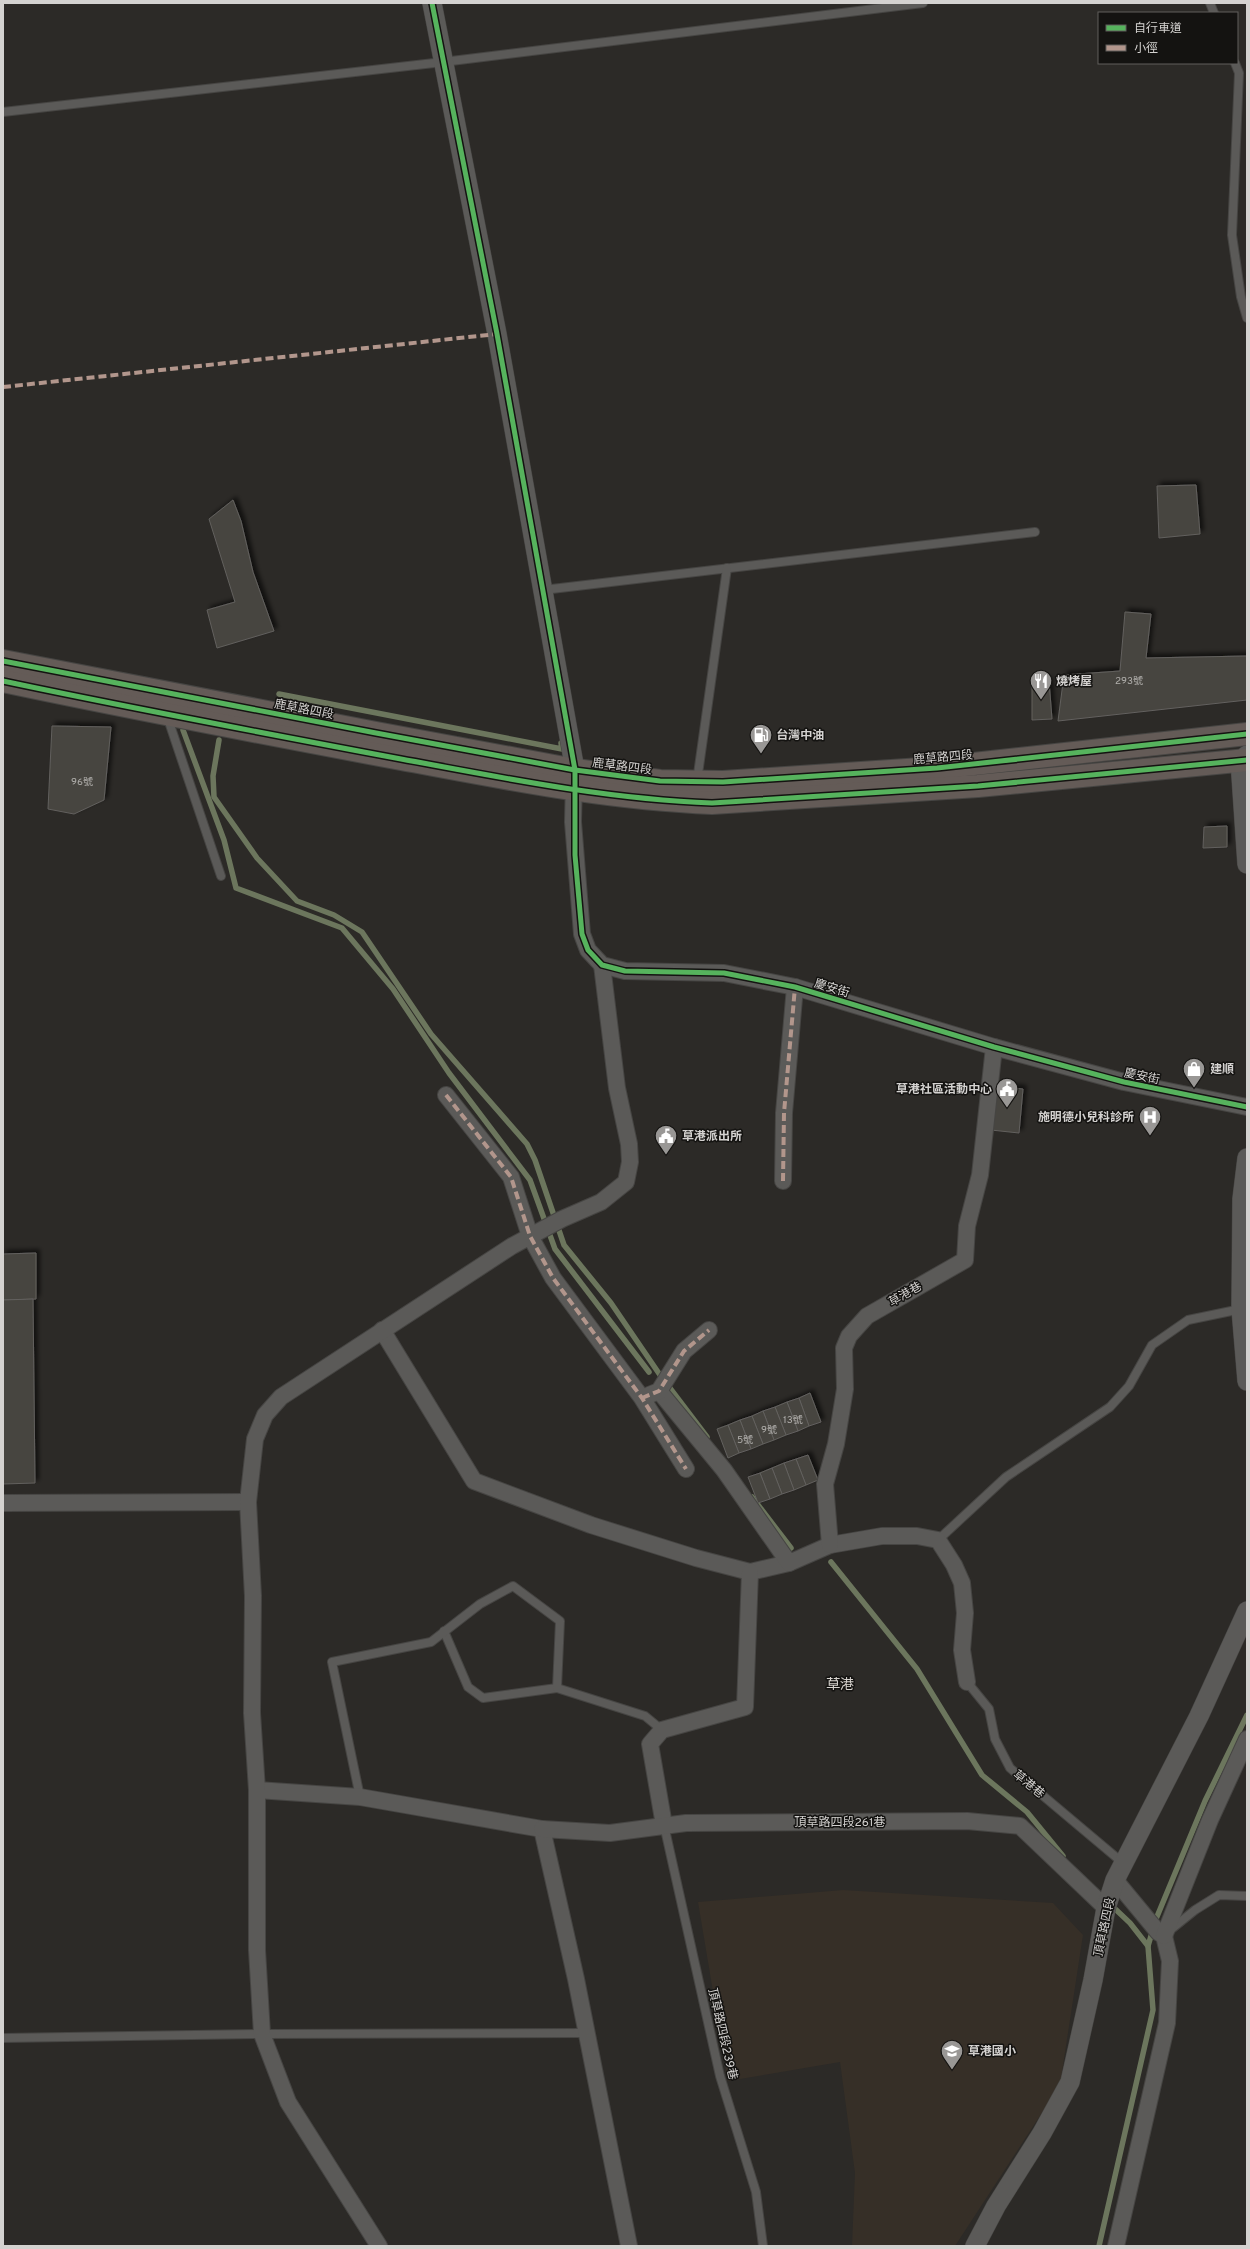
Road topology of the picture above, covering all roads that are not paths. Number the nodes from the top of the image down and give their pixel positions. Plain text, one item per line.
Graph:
1 (432, 3) edge
2 (922, 3) edge
3 (443, 62) junction
4 (1235, 64) edge
5 (3, 112) edge
6 (1247, 318) edge
7 (1035, 532) dead end
8 (727, 568) junction
9 (543, 590) junction
10 (3, 660) edge
11 (3, 681) edge
12 (167, 716) junction
13 (1247, 734) edge
14 (1245, 759) edge
15 (574, 770) junction
16 (696, 782) junction
17 (574, 791) junction
18 (1247, 864) edge
19 (221, 876) dead end
20 (602, 965) junction
21 (795, 987) junction
22 (994, 1047) junction
23 (446, 1095) dead end
24 (1247, 1107) edge
25 (1247, 1158) edge
26 (783, 1181) dead end
27 (535, 1233) junction
28 (1241, 1309) junction
29 (382, 1330) junction
30 (709, 1330) dead end
31 (1247, 1381) edge
32 (659, 1391) junction
33 (642, 1398) junction
34 (686, 1470) dead end
35 (248, 1502) junction
36 (3, 1503) edge
37 (938, 1540) junction
38 (830, 1545) junction
39 (789, 1563) junction
40 (750, 1572) junction
41 (1247, 1610) edge
42 (444, 1631) junction
43 (967, 1682) joint
44 (557, 1688) junction
45 (662, 1730) junction
46 (1247, 1739) edge
47 (257, 1790) junction
48 (360, 1797) junction
49 (664, 1826) junction
50 (542, 1829) junction
51 (1119, 1871) junction
52 (1247, 1896) edge
53 (1106, 1908) junction
54 (1164, 1936) junction
55 (586, 2033) junction
56 (262, 2034) junction
57 (3, 2038) edge
58 (379, 2246) edge
59 (629, 2246) edge
60 (763, 2246) edge
61 (976, 2246) edge
62 (1116, 2246) edge

1 - 3 street
2 - 3 lane
3 - 5 lane
3 - 9 street
4 - 6 lane
7 - 8 lane
8 - 9 lane
8 - 16 lane
9 - 15 street
10 - 15 main road, 鹿草路四段
11 - 12 main road
12 - 17 main road
12 - 19 lane
13 - 16 main road, 鹿草路四段
14 - 17 main road
14 - 18 street
15 - 16 main road, 鹿草路四段
15 - 17 street
17 - 20 street
20 - 21 street, 慶安街
20 - 27 street
21 - 22 street, 慶安街
21 - 26 street
22 - 24 street, 慶安街
22 - 38 street, 草港巷
23 - 27 street
25 - 28 street
27 - 29 street
27 - 33 street
28 - 31 street
28 - 37 lane
29 - 35 street
29 - 40 street
30 - 32 street
32 - 33 street
32 - 39 street
33 - 34 street
35 - 36 street
35 - 47 street
37 - 38 street
37 - 43 street
38 - 39 street
39 - 40 street
40 - 45 street
41 - 51 street, 頂草路四段
42 - 44 lane
42 - 44 lane
42 - 48 lane
43 - 51 lane, 草港巷
44 - 45 lane
45 - 49 street
46 - 54 street
47 - 48 street, 頂草路四段261巷
47 - 56 street
48 - 50 street, 頂草路四段261巷
49 - 50 street, 頂草路四段261巷
49 - 53 street, 頂草路四段261巷
49 - 60 lane, 頂草路四段239巷
50 - 55 street
51 - 53 street, 頂草路四段
51 - 54 street
52 - 54 lane
53 - 61 street, 頂草路四段
54 - 62 street
55 - 56 lane
55 - 59 street
56 - 57 lane
56 - 58 street

